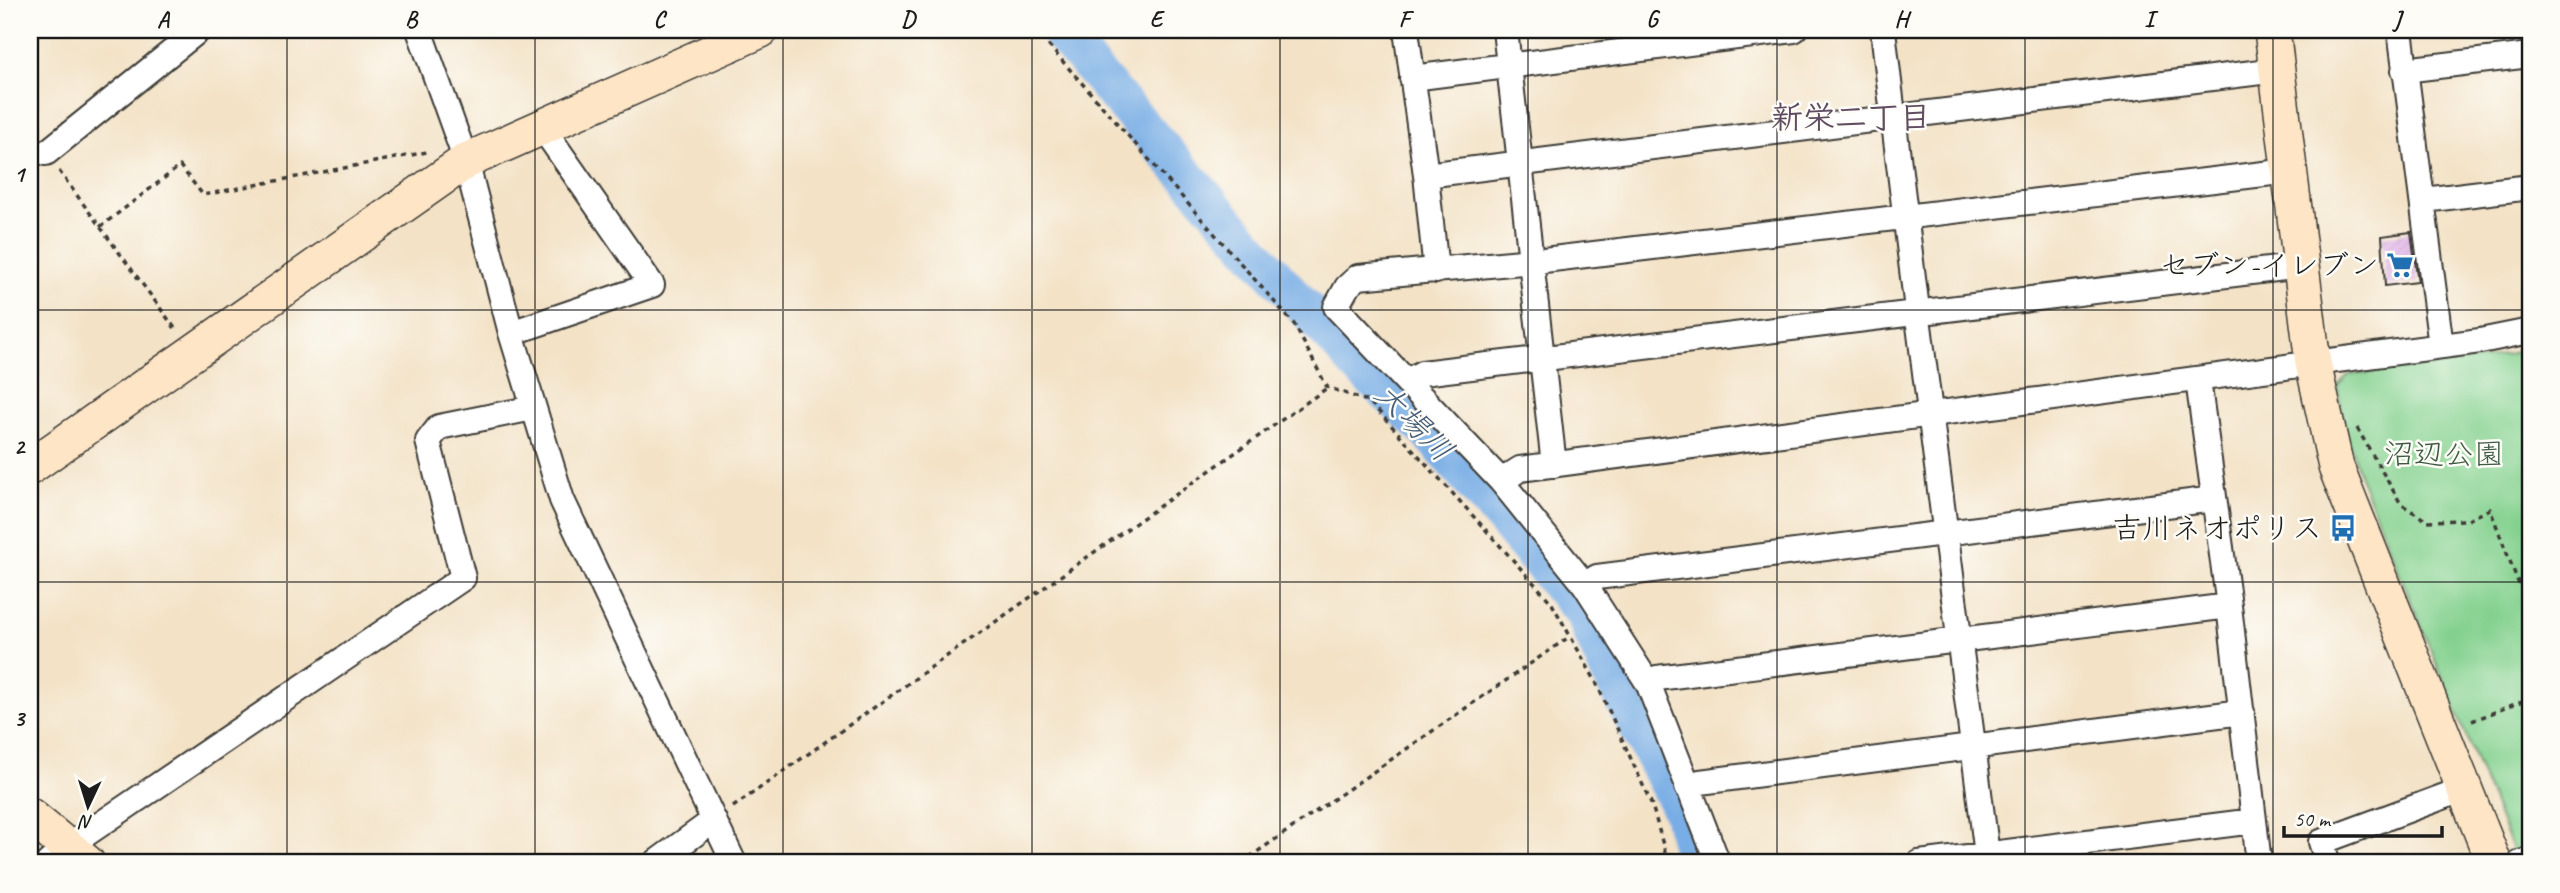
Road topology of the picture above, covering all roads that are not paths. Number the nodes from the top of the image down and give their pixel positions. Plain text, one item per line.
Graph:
1 (199, 30) edge
2 (419, 30) edge
3 (761, 30) edge
4 (1406, 30) edge
5 (1505, 30) edge
6 (1794, 30) edge
7 (1883, 30) edge
8 (2272, 30) edge
9 (2400, 30) edge
10 (2530, 55) edge
11 (1511, 65) junction
12 (2277, 70) junction
13 (2404, 70) junction
14 (1412, 78) junction
15 (1893, 118) junction
16 (542, 127) junction
17 (46, 153) road end
18 (466, 161) junction
19 (1519, 164) junction
20 (2289, 171) junction
21 (1426, 175) junction
22 (2530, 187) edge
23 (2424, 200) junction
24 (1905, 216) junction
25 (1530, 262) junction
26 (2301, 266) junction
27 (1436, 271) junction
28 (1916, 312) junction
29 (2530, 331) edge
30 (511, 333) junction
31 (2441, 346) junction
32 (1542, 358) junction
33 (2313, 363) junction
34 (2198, 380) junction
35 (1407, 382) junction
36 (533, 408) junction
37 (1931, 413) junction
38 (1554, 465) junction
39 (30, 467) edge
40 (1501, 481) junction
41 (2214, 499) junction
42 (1946, 534) junction
43 (1585, 585) junction
44 (2229, 606) junction
45 (1961, 640) junction
46 (1648, 683) junction
47 (2242, 712) junction
48 (1974, 748) junction
49 (1687, 787) junction
50 (2464, 789) junction
51 (30, 816) edge
52 (714, 820) junction
53 (2254, 821) junction
54 (67, 858) edge
55 (1988, 859) edge
56 (2530, 860) edge
57 (655, 863) edge
58 (734, 863) edge
59 (1718, 863) edge
60 (1919, 863) edge
61 (2259, 863) edge
62 (2328, 863) edge
63 (2494, 863) edge
64 (2520, 863) edge

1 - 17 street
2 - 18 street
3 - 16 street
4 - 14 street
5 - 11 street
6 - 11 street
7 - 15 street
8 - 12 street
9 - 13 street
10 - 13 street
11 - 14 street
11 - 19 street
12 - 15 street
12 - 20 street
13 - 23 street
14 - 21 street
15 - 19 street
15 - 24 street
16 - 18 street
16 - 30 street
18 - 30 street
18 - 39 street
19 - 21 street
19 - 25 street
20 - 24 street
20 - 26 street
21 - 27 street
22 - 23 street
23 - 31 street
24 - 25 street
24 - 28 street
25 - 27 street
25 - 32 street
26 - 28 street
26 - 33 street
27 - 35 street
28 - 32 street
28 - 37 street
29 - 31 street
30 - 36 street
31 - 33 street
32 - 35 street
32 - 38 street
33 - 34 street
33 - 50 street
34 - 37 street
34 - 41 street
35 - 40 street
36 - 52 street
36 - 54 street
37 - 38 street
37 - 42 street
38 - 40 street
40 - 43 street
41 - 42 street
41 - 44 street
42 - 43 street
42 - 45 street
43 - 46 street
44 - 45 street
44 - 47 street
45 - 46 street
45 - 48 street
46 - 49 street
47 - 48 street
47 - 53 street
48 - 49 street
48 - 55 street
49 - 59 street
50 - 62 street
50 - 63 street
51 - 54 street
52 - 57 street
52 - 58 street
53 - 55 street
53 - 61 street
55 - 60 street
56 - 64 street

